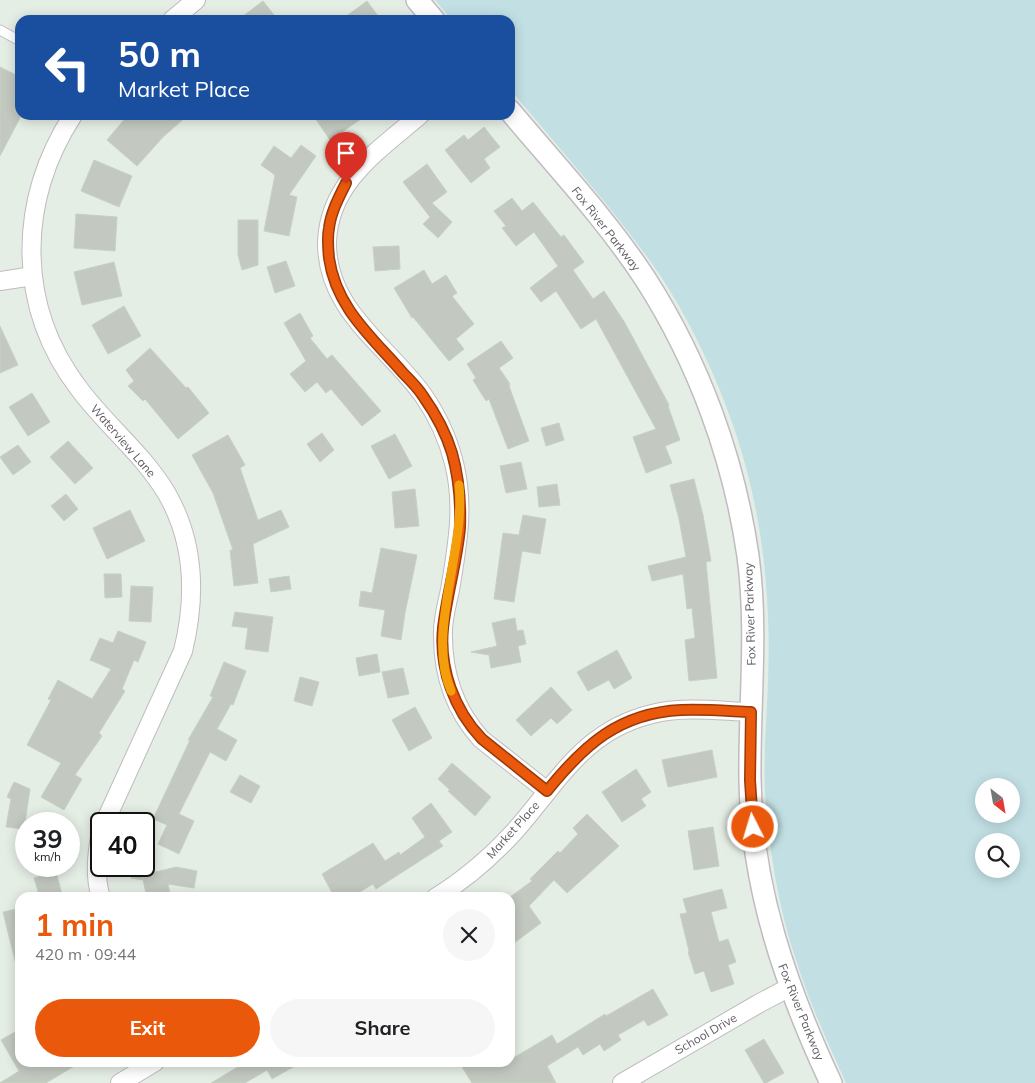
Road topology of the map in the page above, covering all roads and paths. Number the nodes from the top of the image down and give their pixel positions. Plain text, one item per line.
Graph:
1 (196, 0) edge
2 (417, 0) edge
3 (178, 15) edge
4 (430, 15) edge
5 (0, 30) edge
6 (15, 38) edge
7 (515, 117) edge
8 (69, 120) edge
9 (414, 120) edge
10 (33, 276) junction
11 (0, 281) edge
12 (751, 712) junction
13 (547, 791) junction
14 (109, 812) edge
15 (97, 877) edge
16 (100, 892) edge
17 (443, 892) edge
18 (790, 987) junction
19 (147, 1067) edge
20 (120, 1083) edge
21 (622, 1083) edge
22 (831, 1083) edge

1 - 3 street
2 - 4 street
5 - 6 lane
7 - 12 street, Fox River Parkway
8 - 10 street, Waterview Lane
9 - 13 street
10 - 11 street
10 - 14 street, Waterview Lane
12 - 13 street, Market Place
12 - 18 street, Fox River Parkway
13 - 17 street, Market Place
15 - 16 street
18 - 21 street, School Drive
18 - 22 street, Fox River Parkway
19 - 20 street

